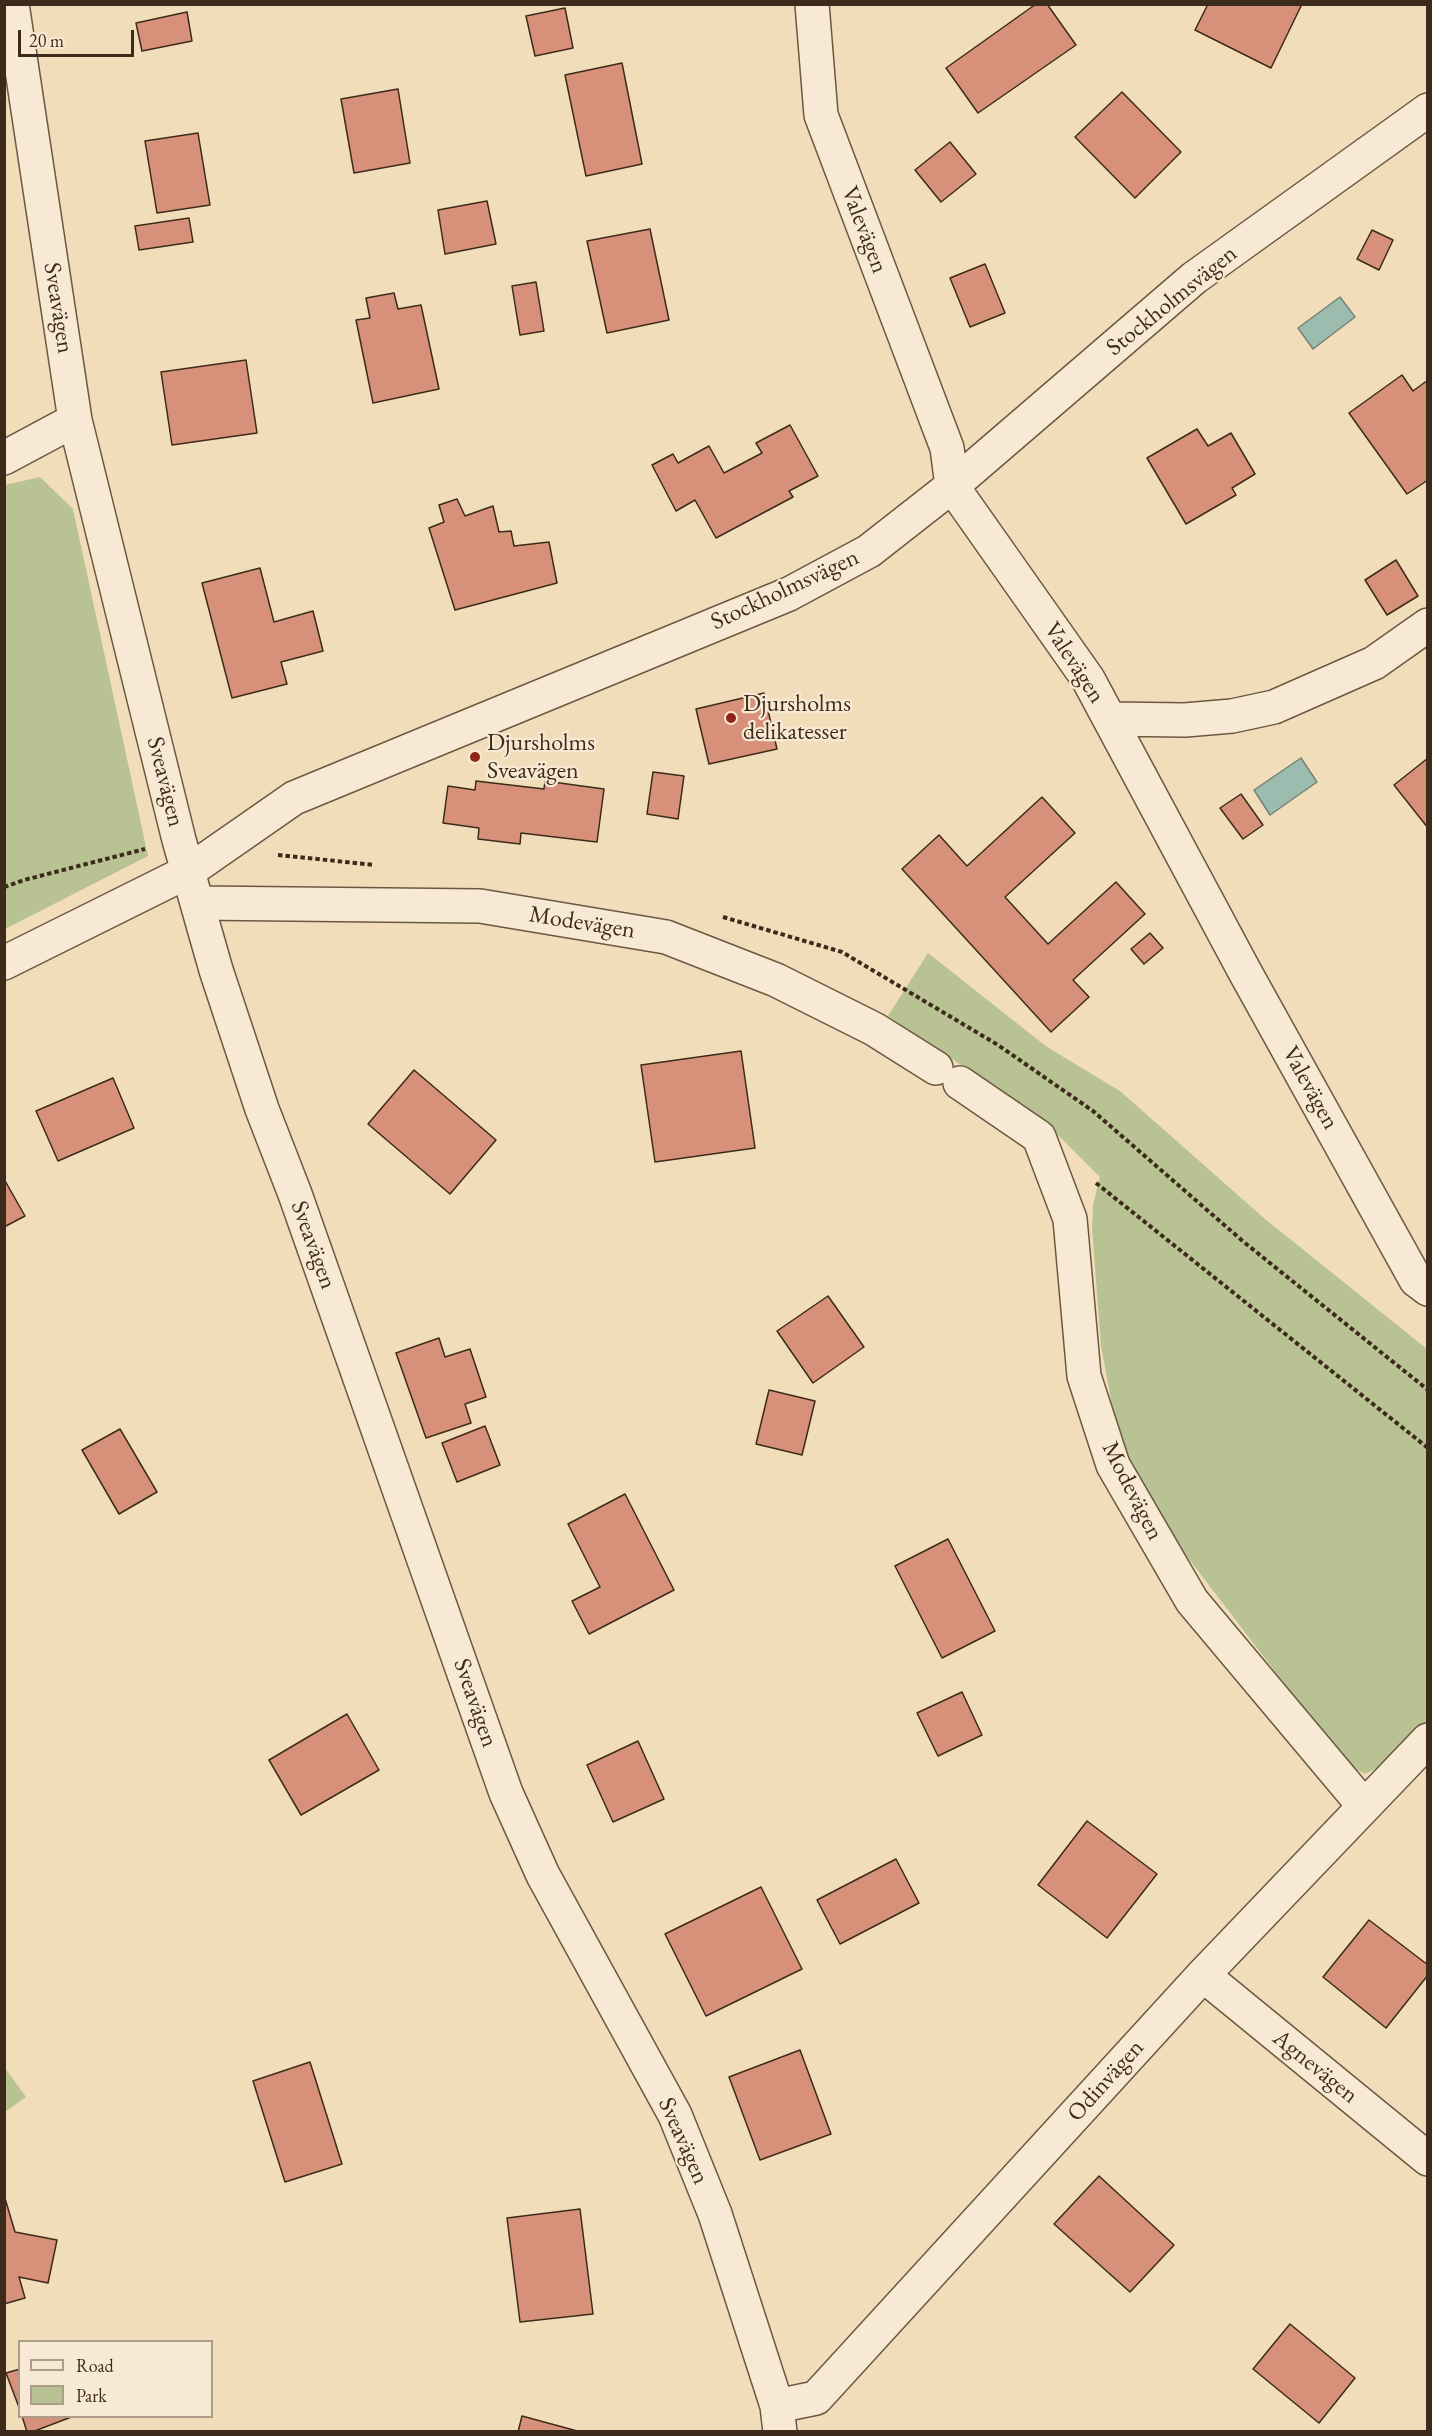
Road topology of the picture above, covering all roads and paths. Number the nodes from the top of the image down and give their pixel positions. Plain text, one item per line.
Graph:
1 (12, 4) edge
2 (812, 4) edge
3 (1428, 110) edge
4 (75, 420) junction
5 (4, 458) edge
6 (952, 486) junction
7 (1428, 625) edge
8 (1110, 718) junction
9 (179, 840) junction
10 (189, 871) junction
11 (4, 887) edge
12 (198, 903) junction
13 (4, 963) edge
14 (1095, 1182) dead end
15 (1428, 1289) edge
16 (1428, 1448) edge
17 (1428, 1740) edge
18 (1364, 1806) junction
19 (1203, 1976) junction
20 (1428, 2160) edge
21 (779, 2419) edge

1 - 4 street, Sveavägen
2 - 6 street, Valevägen
3 - 6 street, Stockholmsvägen
4 - 5 street
4 - 9 street, Sveavägen
6 - 8 street, Valevägen
6 - 10 street, Stockholmsvägen
7 - 8 street
8 - 15 street, Valevägen
9 - 10 street, Sveavägen
9 - 11 path
10 - 12 street, Sveavägen
10 - 13 street, Stockholmsvägen
12 - 18 street, Modevägen
12 - 21 street, Sveavägen
14 - 16 path
17 - 18 street, Odinvägen
18 - 19 street, Odinvägen
19 - 20 street, Agnevägen
19 - 21 street, Odinvägen

